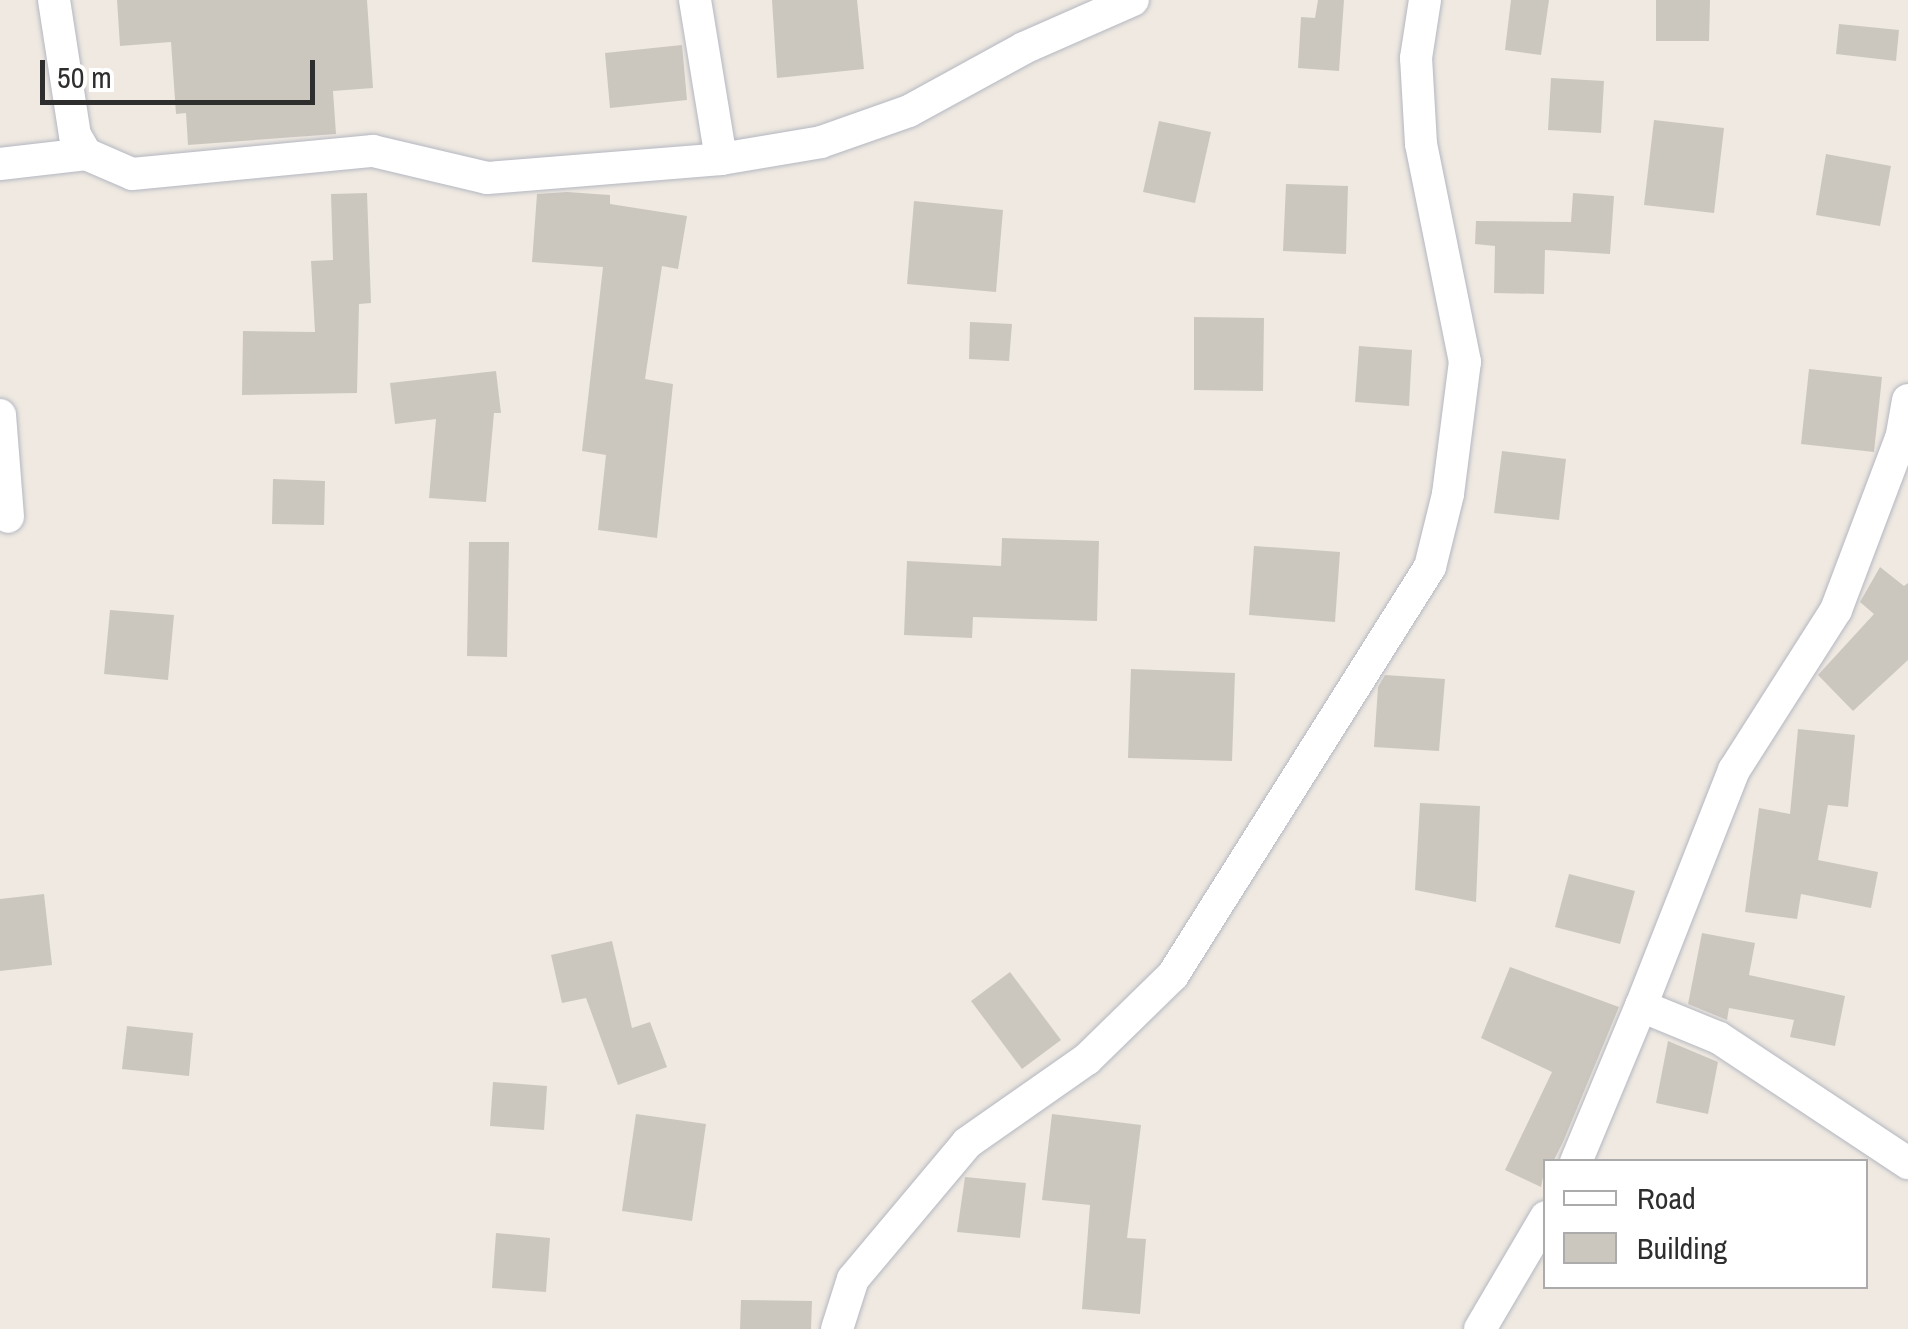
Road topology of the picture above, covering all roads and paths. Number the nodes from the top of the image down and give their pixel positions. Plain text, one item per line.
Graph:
1 (54, 0) edge
2 (694, 0) edge
3 (1133, 0) edge
4 (1425, 0) edge
5 (86, 154) junction
6 (721, 159) junction
7 (0, 164) edge
8 (1908, 400) edge
9 (0, 416) edge
10 (8, 517) dead end
11 (1640, 1006) junction
12 (1577, 1159) edge
13 (1908, 1164) edge
14 (1543, 1222) edge
15 (837, 1329) edge
16 (1480, 1329) edge

1 - 5 street
2 - 6 street
3 - 6 street
4 - 15 street
5 - 6 street
5 - 7 street
8 - 11 street
9 - 10 street
11 - 12 street
11 - 13 street
14 - 16 street

